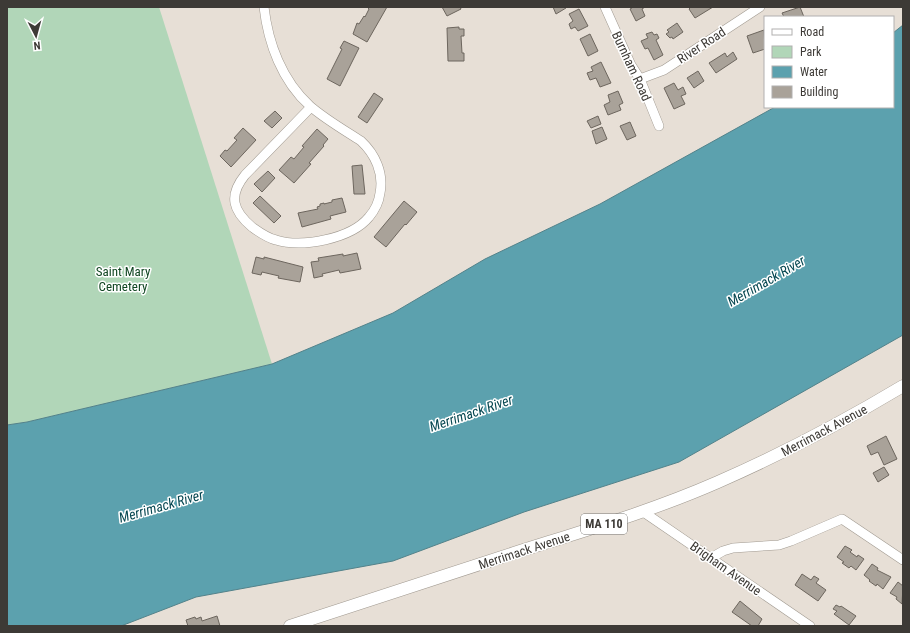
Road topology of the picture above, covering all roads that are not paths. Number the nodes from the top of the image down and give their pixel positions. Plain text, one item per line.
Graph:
1 (264, 7) edge
2 (604, 7) edge
3 (760, 7) edge
4 (640, 79) junction
5 (311, 107) junction
6 (659, 126) dead end
7 (903, 386) edge
8 (642, 511) junction
9 (711, 558) junction
10 (903, 560) edge
11 (290, 626) edge
12 (810, 626) edge

1 - 5 street
2 - 4 street, Burnham Road
3 - 4 street, River Road
4 - 6 street, Burnham Road
5 - 5 street
7 - 8 main road, Merrimack Avenue / MA 110
8 - 9 street, Brigham Avenue
8 - 11 main road, Merrimack Avenue / MA 110
9 - 10 street
9 - 12 street, Brigham Avenue

